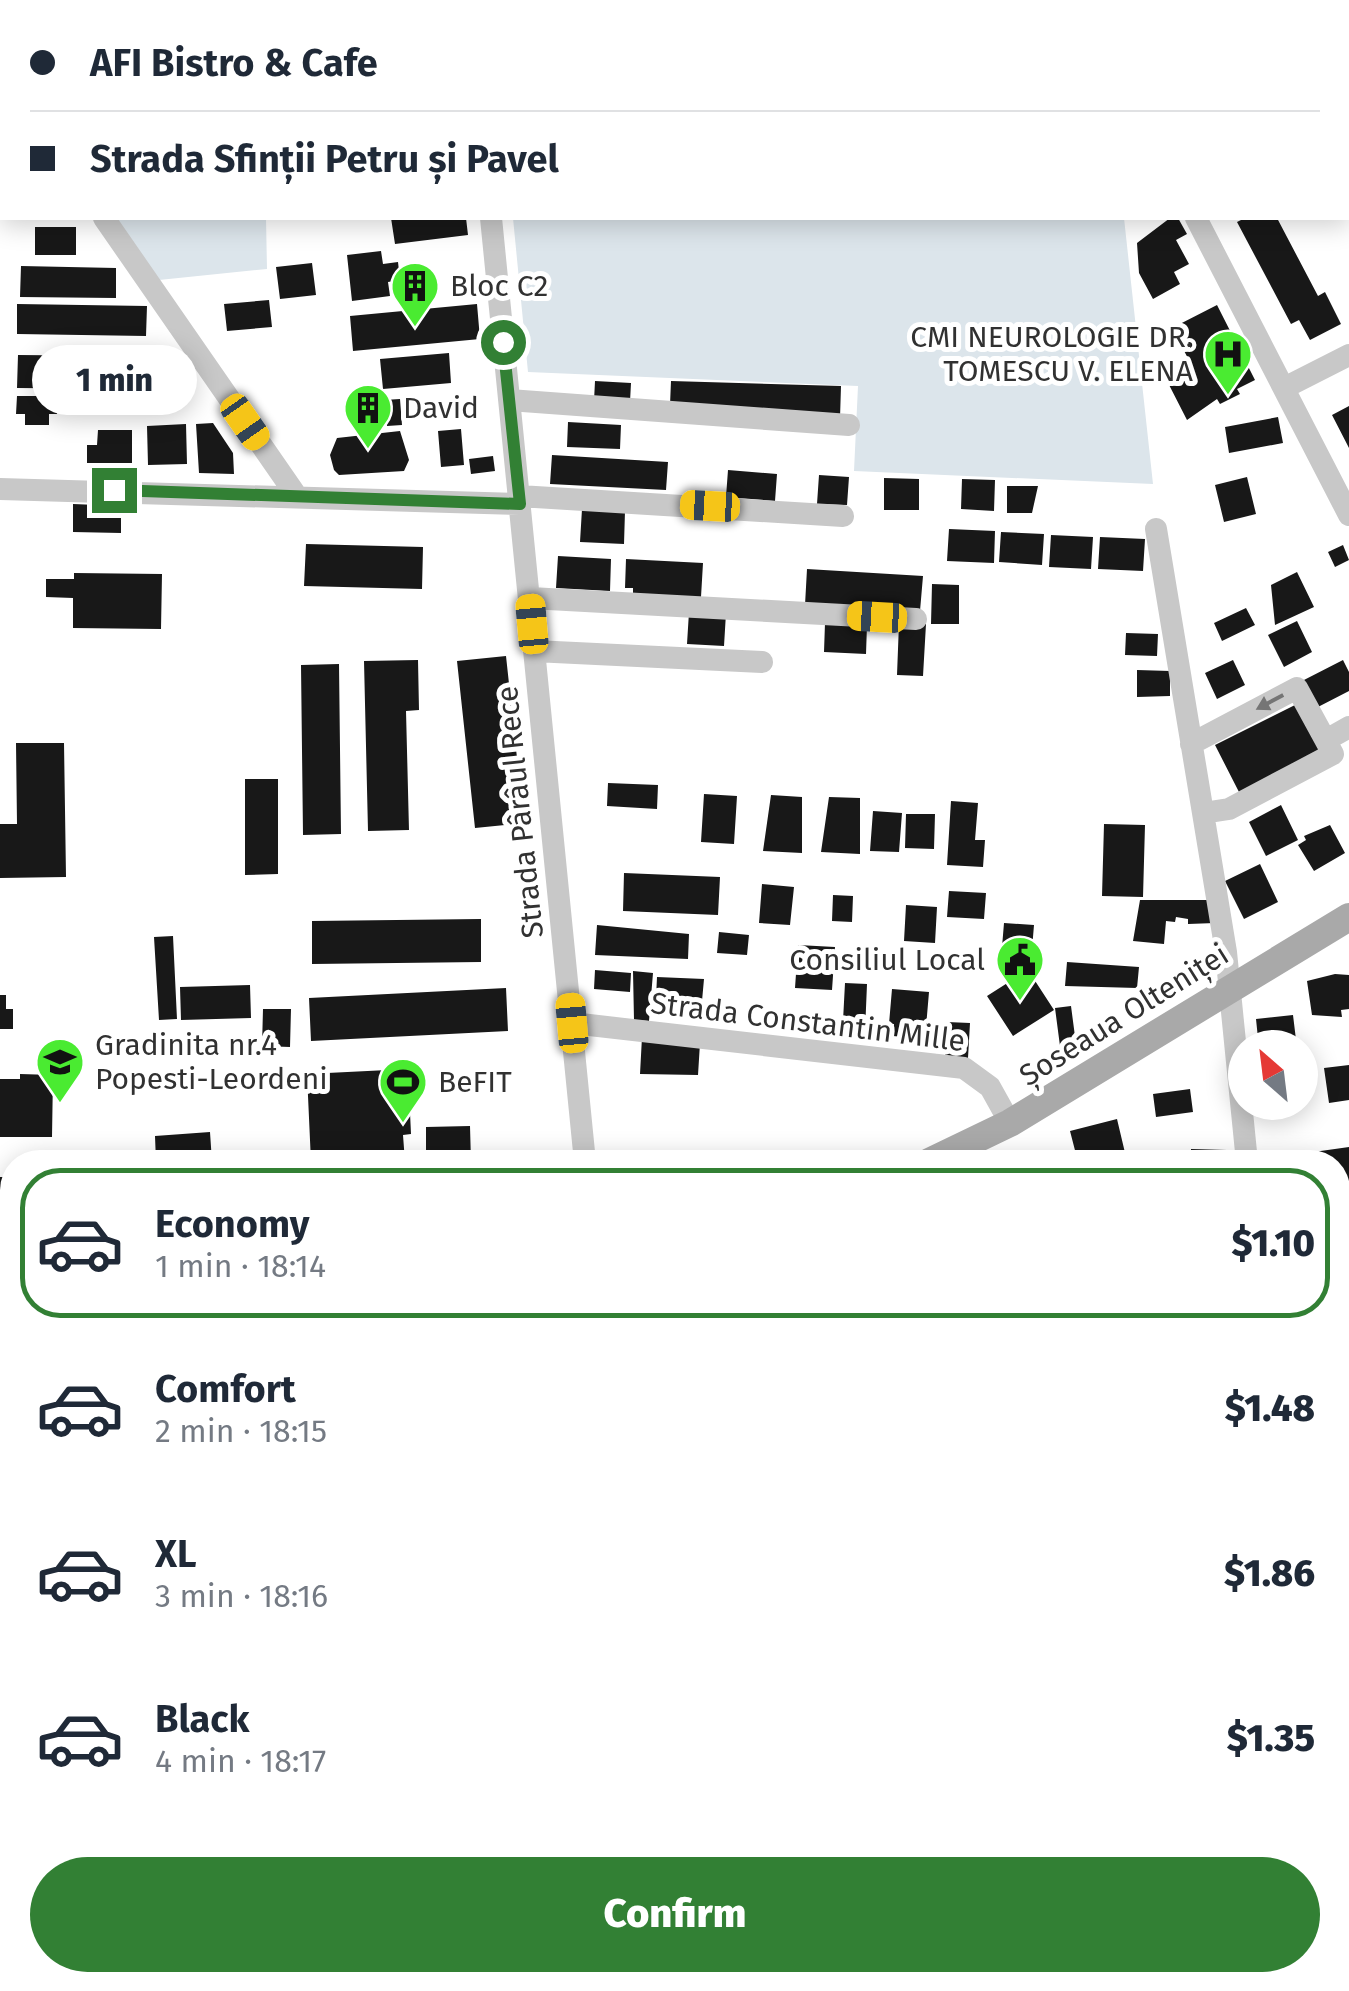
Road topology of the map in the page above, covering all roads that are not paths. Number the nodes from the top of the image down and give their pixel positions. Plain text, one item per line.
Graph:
1 (105, 220) edge
2 (491, 220) edge
3 (1197, 220) edge
4 (1349, 354) edge
5 (1284, 388) junction
6 (509, 400) junction
7 (849, 426) dead end
8 (0, 489) edge
9 (296, 495) junction
10 (519, 500) junction
11 (1349, 515) edge
12 (842, 516) dead end
13 (1156, 530) dead end
14 (530, 598) junction
15 (916, 619) dead end
16 (534, 650) junction
17 (762, 662) dead end
18 (1349, 727) edge
19 (1326, 740) junction
20 (1191, 744) junction
21 (1203, 813) junction
22 (1349, 916) edge
23 (1230, 987) junction
24 (572, 1023) junction
25 (1010, 1123) junction
26 (584, 1150) edge
27 (955, 1150) edge
28 (1246, 1150) edge

1 - 9 street
2 - 6 street, Strada Pârâul Rece
3 - 5 street
4 - 5 street
5 - 11 street
6 - 7 street
6 - 10 street, Strada Pârâul Rece
8 - 9 street
9 - 10 street
10 - 12 street
10 - 14 street, Strada Pârâul Rece
13 - 20 street
14 - 15 street
14 - 16 street, Strada Pârâul Rece
16 - 17 street
16 - 24 street, Strada Pârâul Rece
18 - 19 street
19 -> 20 street
19 - 21 street
20 - 21 street
21 - 23 street
22 - 23 main road, Șoseaua Olteniței
23 - 25 main road, Șoseaua Olteniței
23 - 28 street
24 - 25 street, Strada Constantin Mille
24 - 26 street, Strada Pârâul Rece
25 - 27 main road, Șoseaua Olteniței

